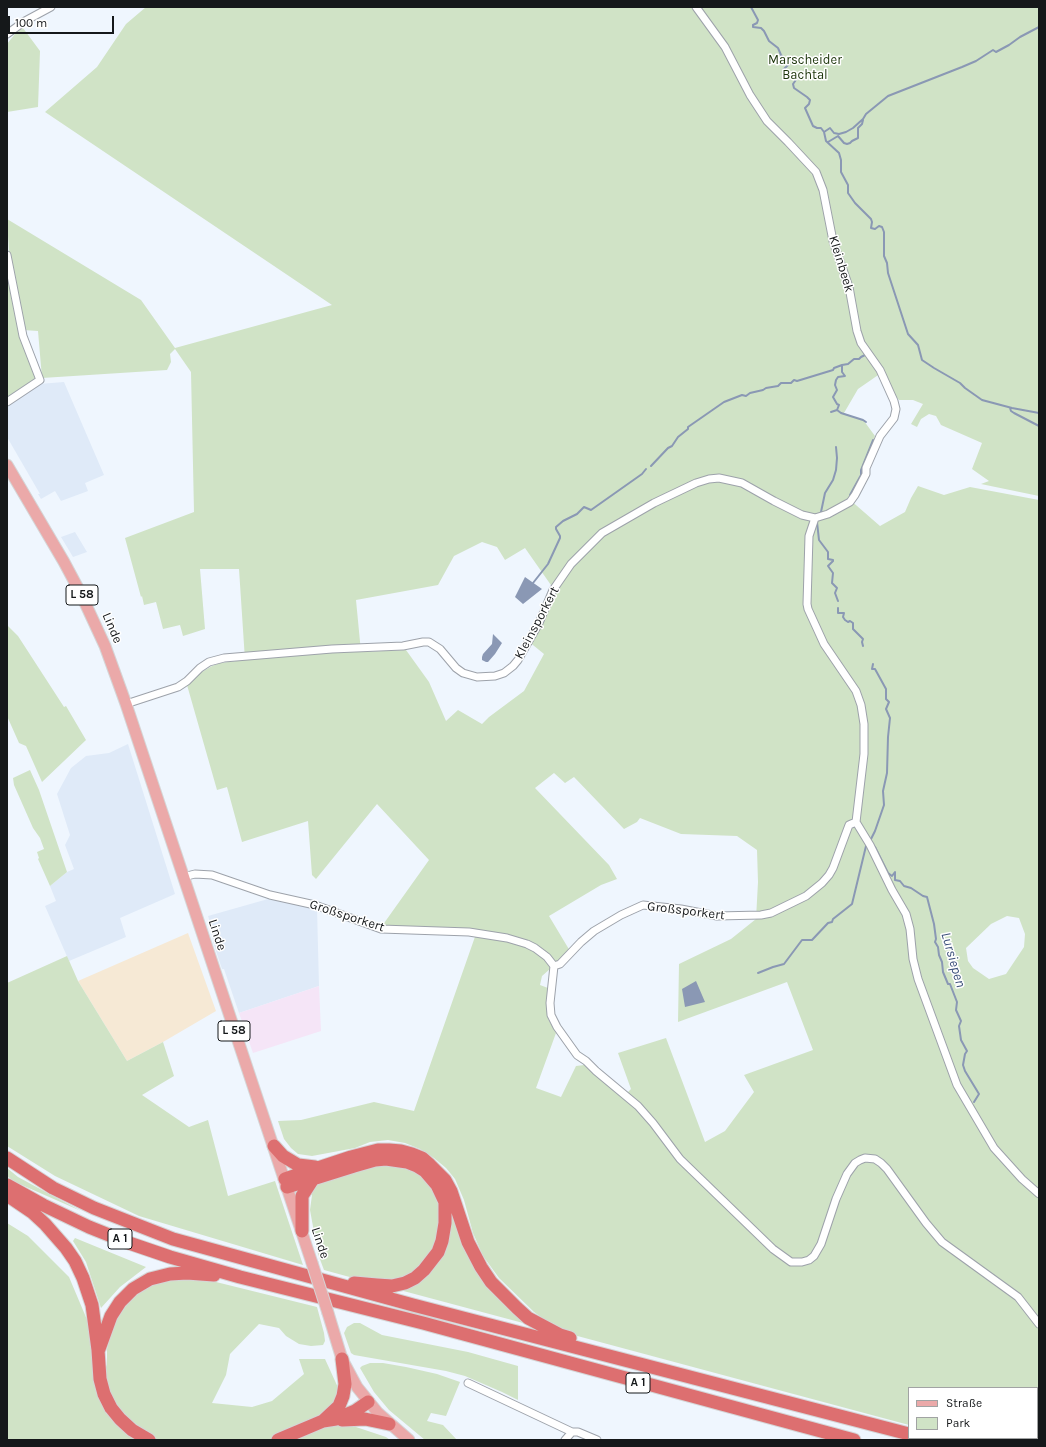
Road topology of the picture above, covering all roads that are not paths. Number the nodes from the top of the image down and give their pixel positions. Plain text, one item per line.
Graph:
1 (51, 7) edge
2 (696, 7) edge
3 (7, 34) edge
4 (7, 255) edge
5 (7, 402) edge
6 (7, 465) edge
7 (815, 518) junction
8 (126, 704) junction
9 (856, 822) junction
10 (183, 877) junction
11 (554, 966) junction
12 (274, 1146) junction
13 (7, 1158) edge
14 (316, 1173) junction
15 (286, 1183) junction
16 (7, 1185) edge
17 (1039, 1194) edge
18 (7, 1195) edge
19 (302, 1231) junction
20 (240, 1276) junction
21 (332, 1283) junction
22 (1039, 1324) edge
23 (98, 1350) junction
24 (610, 1356) junction
25 (342, 1359) junction
26 (468, 1383) dead end
27 (366, 1399) junction
28 (335, 1415) junction
29 (387, 1421) junction
30 (572, 1432) junction
31 (908, 1434) edge
32 (149, 1440) edge
33 (278, 1440) edge
34 (409, 1440) edge
35 (565, 1440) edge
36 (597, 1440) edge
37 (854, 1440) edge

1 - 3 street
2 - 7 street, Kleinbeek
4 - 5 street
6 - 8 main road, Linde / L 58
7 - 8 street, Kleinsporkert
7 - 9 street
8 - 10 main road, Linde / L 58
9 - 11 street, Großsporkert
9 - 17 street
10 - 11 street, Großsporkert
10 - 12 main road, Linde / L 58
11 - 22 street
12 - 14 highway
12 - 15 main road, Linde / L 58
13 - 21 highway, A 1
14 - 15 highway
14 - 19 highway
14 - 21 highway
14 - 24 highway
15 - 19 main road, Linde / L 58
16 - 20 highway, A 1
18 - 23 highway
19 - 25 main road, Linde / L 58, bridge
20 - 23 highway
20 - 37 highway, A 1
21 - 24 highway, A 1
23 - 32 highway
24 - 31 highway, A 1
25 - 27 main road, Linde / L 58
25 - 28 highway
26 - 30 street
27 - 28 highway
27 - 29 main road, Linde / L 58
28 - 29 highway
28 - 33 highway
29 - 34 main road, L 58
30 - 35 street
30 - 36 street

